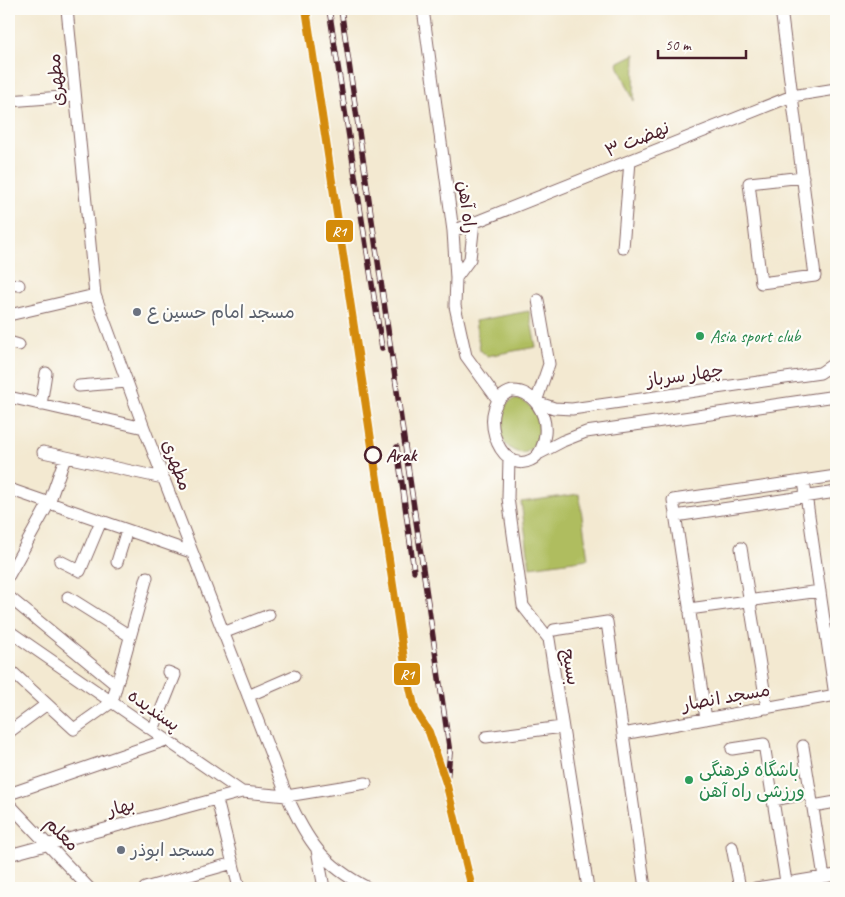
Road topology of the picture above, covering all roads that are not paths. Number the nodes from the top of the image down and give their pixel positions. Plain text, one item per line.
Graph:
1 (66, 9) edge
2 (422, 9) edge
3 (781, 9) edge
4 (836, 89) edge
5 (75, 96) junction
6 (792, 96) junction
7 (9, 101) edge
8 (630, 161) junction
9 (803, 177) junction
10 (474, 222) junction
11 (453, 231) junction
12 (623, 248) dead end
13 (456, 278) junction
14 (95, 296) junction
15 (538, 300) dead end
16 (9, 315) edge
17 (836, 362) edge
18 (46, 373) dead end
19 (127, 382) junction
20 (79, 386) dead end
21 (836, 396) edge
22 (9, 397) edge
23 (498, 400) junction
24 (536, 402) junction
25 (41, 404) junction
26 (144, 428) junction
27 (43, 452) dead end
28 (540, 453) junction
29 (65, 458) junction
30 (509, 458) junction
31 (836, 476) edge
32 (163, 478) junction
33 (804, 481) junction
34 (9, 489) edge
35 (836, 492) edge
36 (806, 496) junction
37 (48, 503) junction
38 (675, 516) junction
39 (101, 521) junction
40 (128, 530) junction
41 (741, 548) dead end
42 (191, 552) junction
43 (60, 561) dead end
44 (117, 562) dead end
45 (11, 568) edge
46 (147, 577) dead end
47 (820, 592) junction
48 (9, 597) edge
49 (68, 597) dead end
50 (749, 601) junction
51 (104, 606) dead end
52 (689, 609) junction
53 (269, 615) dead end
54 (101, 618) junction
55 (554, 630) dead end
56 (9, 631) edge
57 (223, 632) junction
58 (130, 636) junction
59 (9, 669) edge
60 (168, 672) dead end
61 (294, 676) dead end
62 (115, 684) junction
63 (248, 696) junction
64 (836, 696) edge
65 (112, 702) junction
66 (46, 704) junction
67 (767, 708) junction
68 (706, 719) junction
69 (562, 726) junction
70 (152, 730) junction
71 (9, 732) edge
72 (623, 734) junction
73 (486, 737) dead end
74 (166, 740) junction
75 (803, 746) dead end
76 (732, 749) dead end
77 (366, 783) dead end
78 (242, 792) junction
79 (810, 793) junction
80 (9, 794) edge
81 (286, 796) junction
82 (217, 800) junction
83 (773, 800) junction
84 (836, 802) edge
85 (9, 804) edge
86 (813, 806) junction
87 (48, 845) junction
88 (732, 847) dead end
89 (316, 850) junction
90 (9, 855) edge
91 (233, 863) junction
92 (836, 875) edge
93 (824, 877) junction
94 (787, 886) edge
95 (89, 888) edge
96 (145, 888) edge
97 (239, 888) edge
98 (324, 888) edge
99 (368, 888) edge
100 (588, 888) edge
101 (645, 888) edge
102 (740, 888) edge
103 (756, 888) edge

1 - 5 street, مطهری
2 - 11 street, راه آهن
3 - 6 street
4 - 6 street, نهضت ۳
5 - 7 street
5 - 14 street, مطهری
6 - 8 street, نهضت ۳
6 - 9 street
8 - 10 street, نهضت ۳
8 - 12 street
9 - 9 street
10 - 11 street, نهضت ۳
10 - 13 street
11 - 13 street, راه آهن
13 - 23 street, راه آهن
14 - 16 street
14 - 19 street, مطهری
15 - 24 street
17 - 24 street, چهار سرباز
18 - 25 street
19 - 20 street
19 - 26 street, مطهری
21 - 28 street
22 - 25 street
23 - 24 street
23 - 30 street
24 - 28 street
25 - 26 street
26 - 32 street, مطهری
27 - 29 street
28 - 30 street
29 - 32 street
29 - 37 street
30 - 69 street, بسیج
31 - 33 street
32 - 42 street, مطهری
33 - 36 street
33 - 38 street
34 - 37 street
35 - 36 street
36 - 38 street
36 - 47 street
37 - 39 street
37 - 45 street
38 - 52 street
39 - 40 street
39 - 43 street
40 - 42 street
40 - 44 street
41 - 50 street
42 - 57 street, مطهری
46 - 58 street
47 - 50 street
47 - 64 street
48 - 62 street
49 - 54 street
50 - 52 street
50 - 67 street
51 - 54 street
52 - 68 street
53 - 57 street
54 - 58 street
55 - 72 street
56 - 65 street, پسندیده
57 - 63 street, مطهری
58 - 62 street
59 - 66 street
60 - 70 street
61 - 63 street
62 - 65 street
63 - 81 street, مطهری
64 - 67 street, مسجد انصار
65 - 66 street
65 - 70 street, پسندیده
66 - 71 street
67 - 68 street, مسجد انصار
68 - 72 street, مسجد انصار
69 - 73 street
69 - 100 street, بسیج
70 - 74 street, پسندیده
72 - 101 street
74 - 78 street, پسندیده
74 - 80 street
75 - 79 street
76 - 83 street
77 - 81 street, پسندیده
78 - 81 street, پسندیده
78 - 82 street, بهار
79 - 83 street
79 - 86 street
81 - 89 street, مطهری
82 - 87 street, بهار
82 - 91 street
83 - 94 street
84 - 86 street
85 - 87 street, معلم
86 - 93 street
87 - 90 street, بهار
87 - 95 street, معلم
88 - 102 street
89 - 98 street
89 - 99 street, مطهری
91 - 96 street
91 - 97 street
92 - 93 street
93 - 94 street
94 - 103 street

